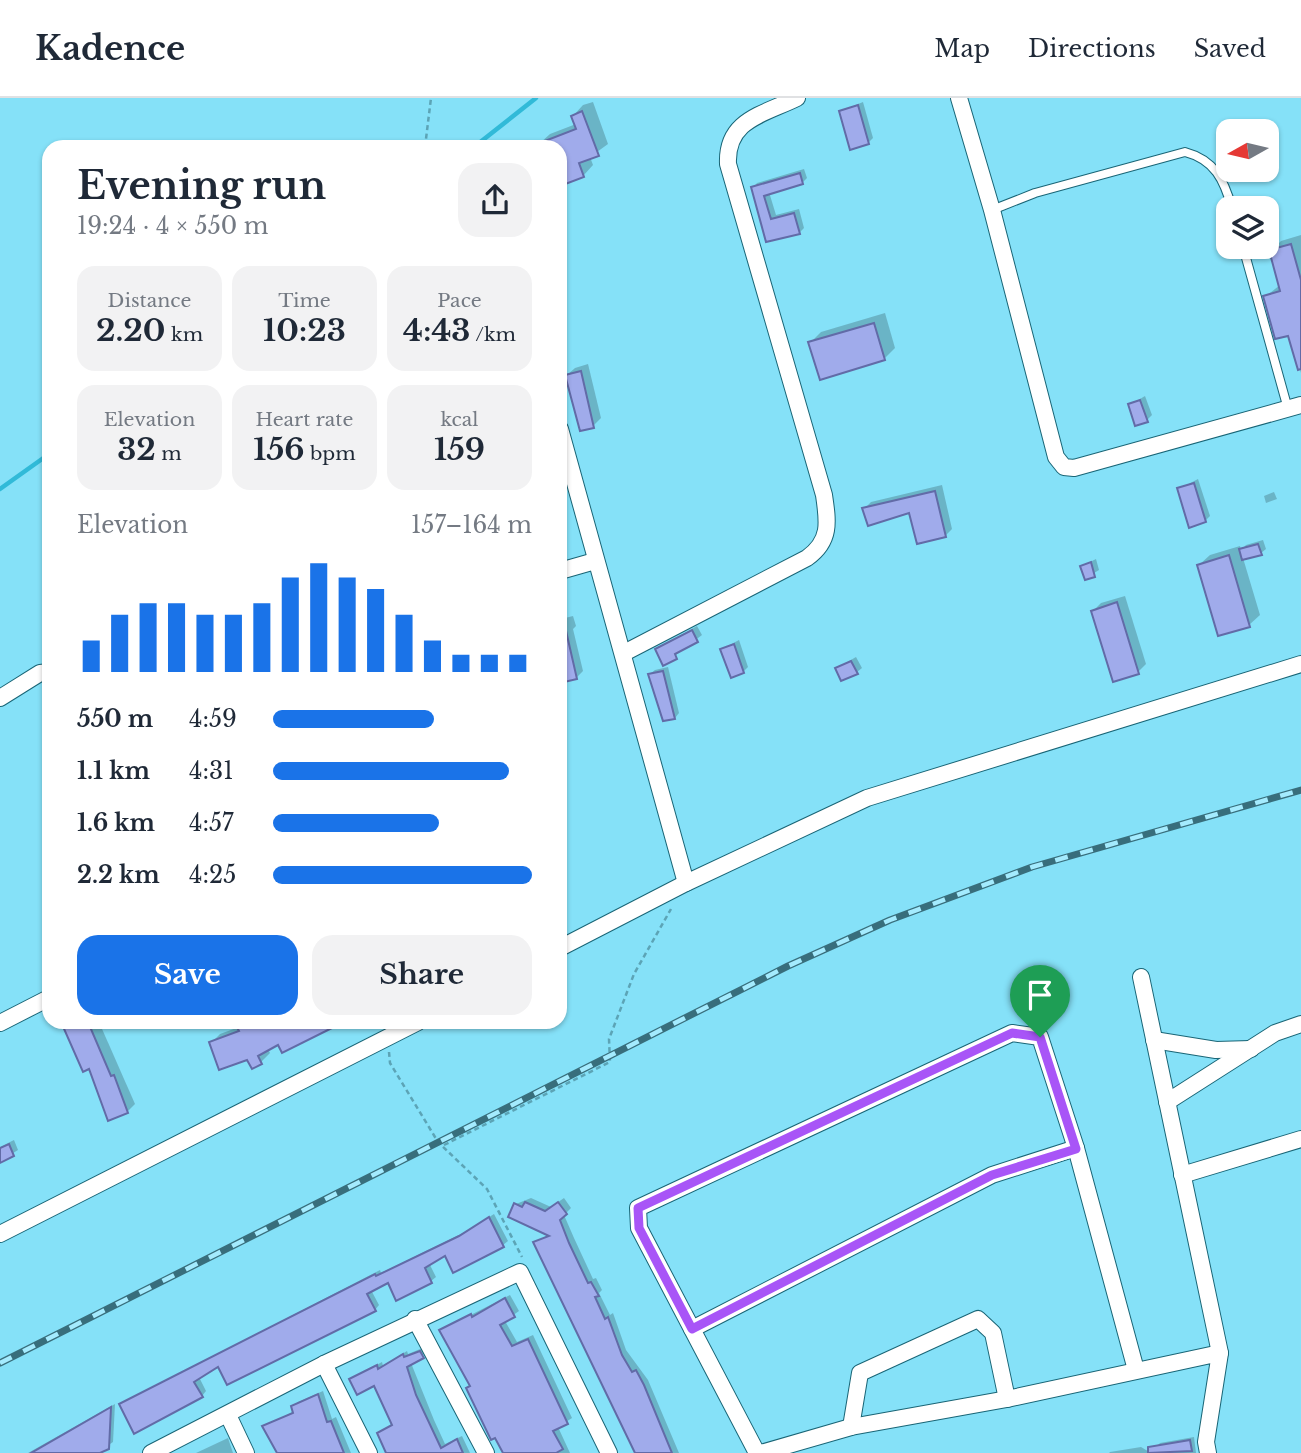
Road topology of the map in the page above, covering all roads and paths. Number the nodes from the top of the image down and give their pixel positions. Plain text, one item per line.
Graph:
1 (431, 98) edge
2 (797, 98) edge
3 (959, 98) edge
4 (426, 140) edge
5 (1229, 196) edge
6 (992, 210) junction
7 (1247, 259) edge
8 (1294, 407) edge
9 (567, 455) edge
10 (595, 561) junction
11 (567, 568) edge
12 (624, 653) junction
13 (1301, 664) edge
14 (42, 673) edge
15 (0, 698) edge
16 (686, 883) junction
17 (567, 944) edge
18 (1141, 977) dead end
19 (42, 1001) edge
20 (0, 1022) edge
21 (1301, 1024) edge
22 (383, 1029) edge
23 (404, 1029) edge
24 (387, 1038) junction
25 (1154, 1040) junction
26 (1251, 1049) junction
27 (1167, 1102) junction
28 (1301, 1139) edge
29 (444, 1145) junction
30 (1076, 1149) junction
31 (1182, 1175) junction
32 (0, 1234) edge
33 (520, 1272) junction
34 (415, 1319) junction
35 (692, 1329) junction
36 (1220, 1353) junction
37 (324, 1364) junction
38 (1136, 1370) junction
39 (1007, 1399) junction
40 (228, 1415) junction
41 (851, 1427) junction
42 (151, 1453) edge
43 (246, 1453) edge
44 (369, 1453) edge
45 (486, 1453) edge
46 (609, 1453) edge
47 (759, 1453) edge
48 (1208, 1453) edge

1 - 4 path
2 - 12 street
3 - 6 street
5 - 6 lane
6 - 8 street
7 - 8 lane
9 - 10 street
10 - 11 street
10 - 12 street
12 - 16 street
13 - 16 street
14 - 15 street
16 - 17 street
16 - 29 path
18 - 25 street
19 - 20 street
21 - 26 street
22 - 24 street
23 - 24 street
24 - 29 path
24 - 32 street
25 - 26 street
25 - 27 street
26 - 27 street
27 - 31 street
28 - 31 street
29 - 33 path
30 - 35 street
30 - 35 street
30 - 38 street
31 - 36 street
33 - 34 street
33 - 46 street
34 - 37 street
34 - 45 street
35 - 47 street
36 - 38 street
36 - 48 street
37 - 40 street
37 - 44 street
38 - 39 street
39 - 41 street
39 - 41 street
40 - 42 street
40 - 43 street
41 - 47 street

